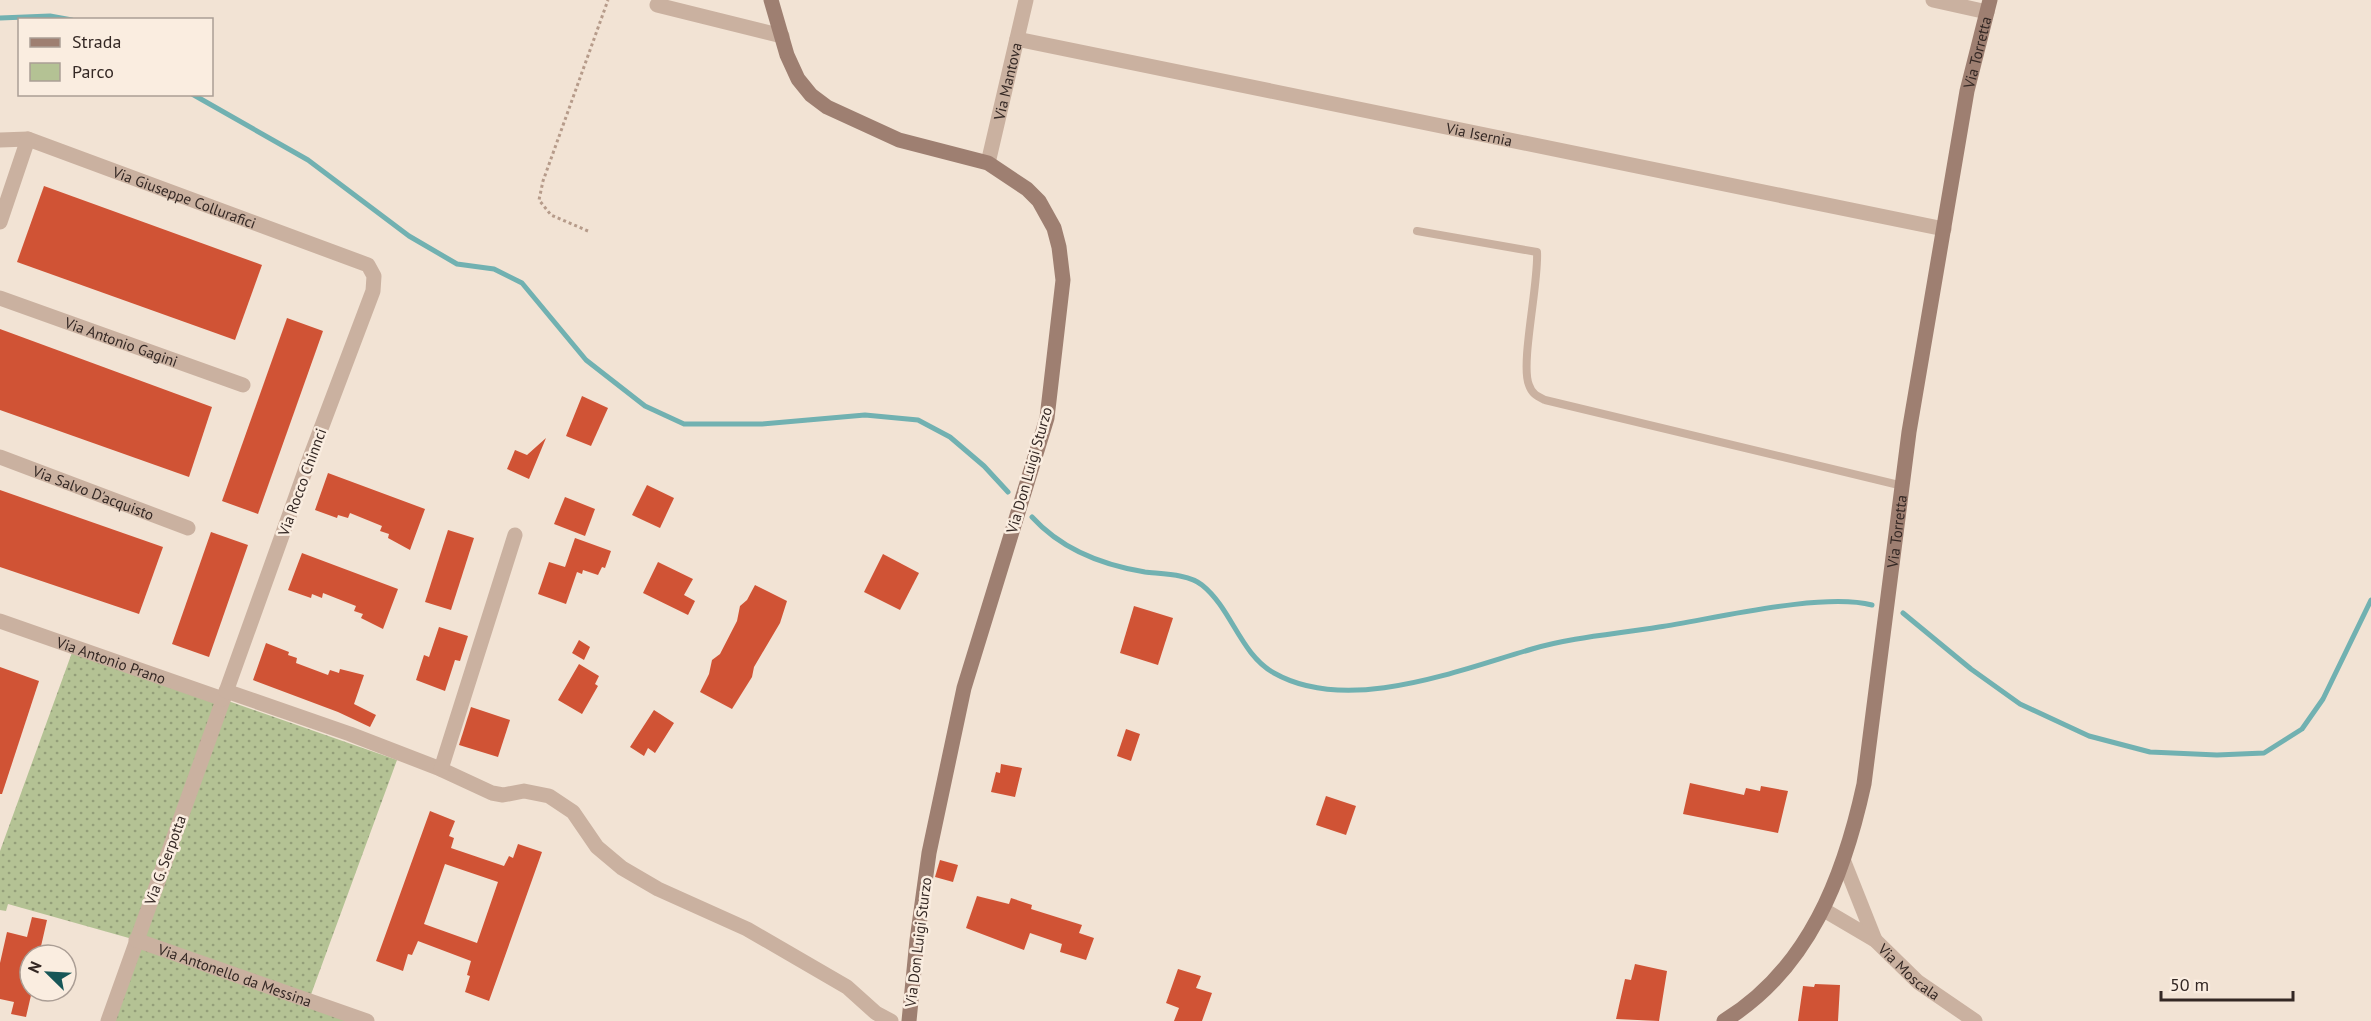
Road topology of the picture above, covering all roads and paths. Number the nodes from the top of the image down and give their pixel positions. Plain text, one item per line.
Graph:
1 (608, 0) edge
2 (771, 0) edge
3 (1026, 0) edge
4 (1932, 0) edge
5 (657, 5) dead end
6 (1988, 6) edge
7 (782, 36) junction
8 (1017, 39) junction
9 (28, 139) junction
10 (0, 140) edge
11 (988, 163) junction
12 (0, 222) edge
13 (1944, 229) junction
14 (588, 231) dead end
15 (1417, 231) dead end
16 (368, 265) joint
17 (0, 298) edge
18 (243, 385) dead end
19 (0, 457) edge
20 (1903, 486) junction
21 (188, 528) dead end
22 (515, 535) dead end
23 (0, 621) edge
24 (224, 695) junction
25 (441, 769) junction
26 (1844, 862) junction
27 (1824, 910) junction
28 (136, 940) junction
29 (1875, 940) junction
30 (108, 1021) edge
31 (367, 1021) edge
32 (891, 1021) edge
33 (909, 1021) edge
34 (1724, 1021) edge
35 (1975, 1021) edge

1 - 14 path
2 - 7 street, Via Don Luigi Sturzo
3 - 8 street, Via Mantova
4 - 6 street
5 - 7 street
6 - 13 street, Via Torretta
7 - 11 street, Via Don Luigi Sturzo
8 - 11 street, Via Mantova
8 - 13 street, Via Isernia
9 - 10 street, Via Giuseppe Collurafici
9 - 12 street
9 - 16 street, Via Giuseppe Collurafici
11 - 33 street, Via Don Luigi Sturzo
13 - 20 street, Via Torretta
15 - 20 lane
16 - 24 street, Via Rocco Chinnci
17 - 18 street, Via Antonio Gagini
19 - 21 street, Via Salvo D'acquisto
20 - 26 street, Via Torretta
22 - 25 street
23 - 24 street, Via Antonio Prano
24 - 25 street, Via Antonio Prano
24 - 28 street, Via G. Serpotta
25 - 32 street, Via Antonio Prano
26 - 27 street, Via Torretta
26 - 29 street
27 - 29 street
27 - 34 street, Via Torretta
28 - 30 street, Via G. Serpotta
28 - 31 street, Via Antonello da Messina
29 - 35 street, Via Moscala

